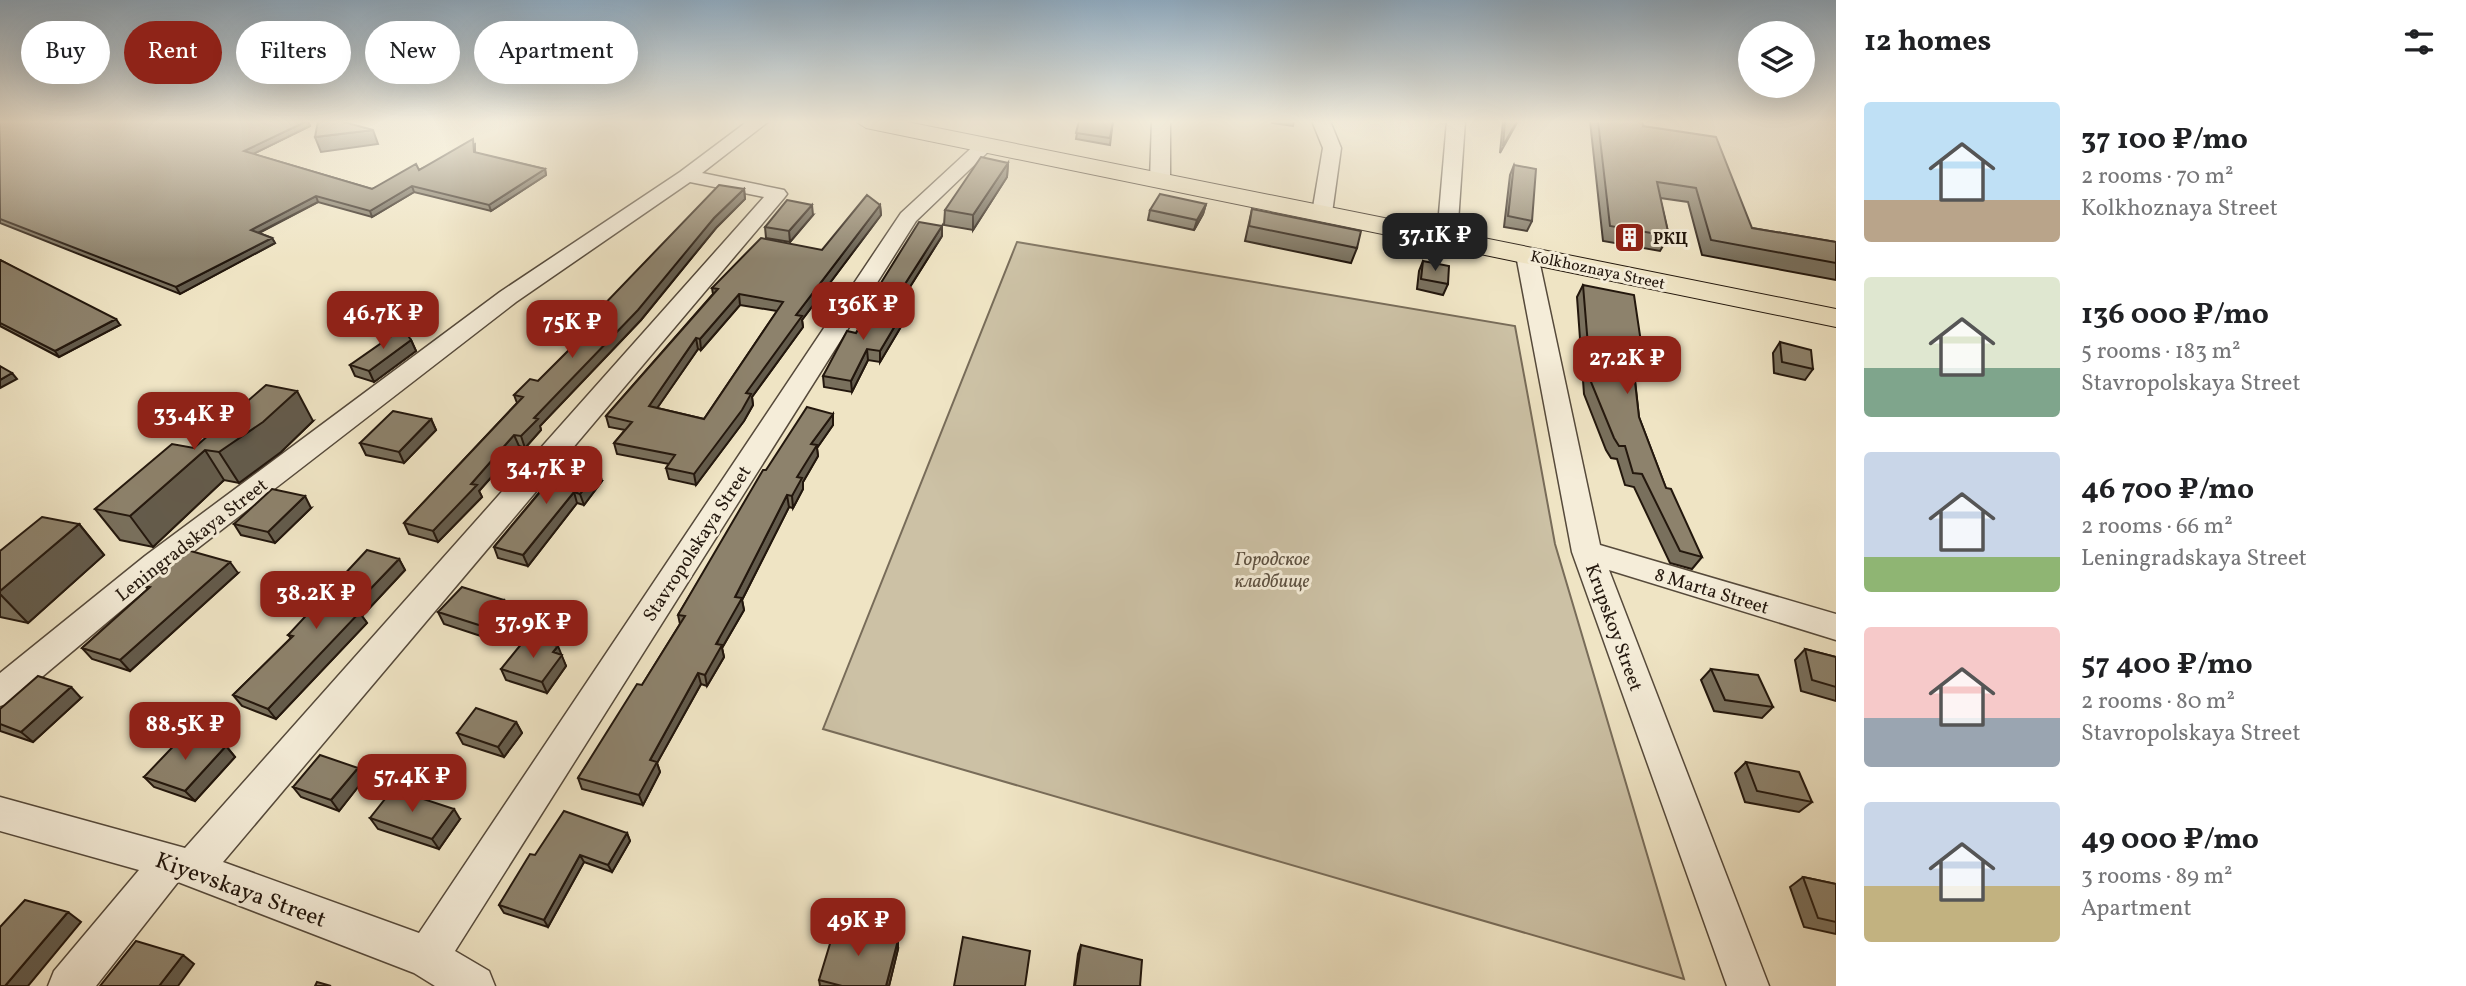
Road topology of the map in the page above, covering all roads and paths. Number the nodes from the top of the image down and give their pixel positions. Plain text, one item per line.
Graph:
1 (699, 167) edge
2 (961, 167) edge
3 (1095, 167) edge
4 (1160, 167) edge
5 (1329, 167) edge
6 (1452, 167) edge
7 (687, 176) junction
8 (1160, 180) junction
9 (1322, 213) junction
10 (1447, 237) junction
11 (1527, 255) junction
12 (1836, 318) edge
13 (1587, 552) junction
14 (1836, 627) edge
15 (0, 692) edge
16 (0, 814) edge
17 (182, 865) junction
18 (426, 957) junction
19 (69, 986) edge
20 (474, 986) edge
21 (1748, 986) edge

1 - 7 street, Leningradskaya Street
2 - 18 street, Stavropolskaya Street
3 - 8 main road, Kolkhoznaya Street
4 - 8 street
5 - 9 street
6 - 10 street
7 - 15 street, Leningradskaya Street
7 - 17 street
8 - 9 main road, Kolkhoznaya Street
9 - 10 main road, Kolkhoznaya Street
10 - 11 main road, Kolkhoznaya Street
11 - 12 main road, Kolkhoznaya Street
11 - 13 street, Krupskoy Street
13 - 14 street, 8 Marta Street
13 - 21 street, Krupskoy Street
16 - 17 street, Kiyevskaya Street
17 - 18 street, Kiyevskaya Street
17 - 19 street
18 - 20 street, Kiyevskaya Street

